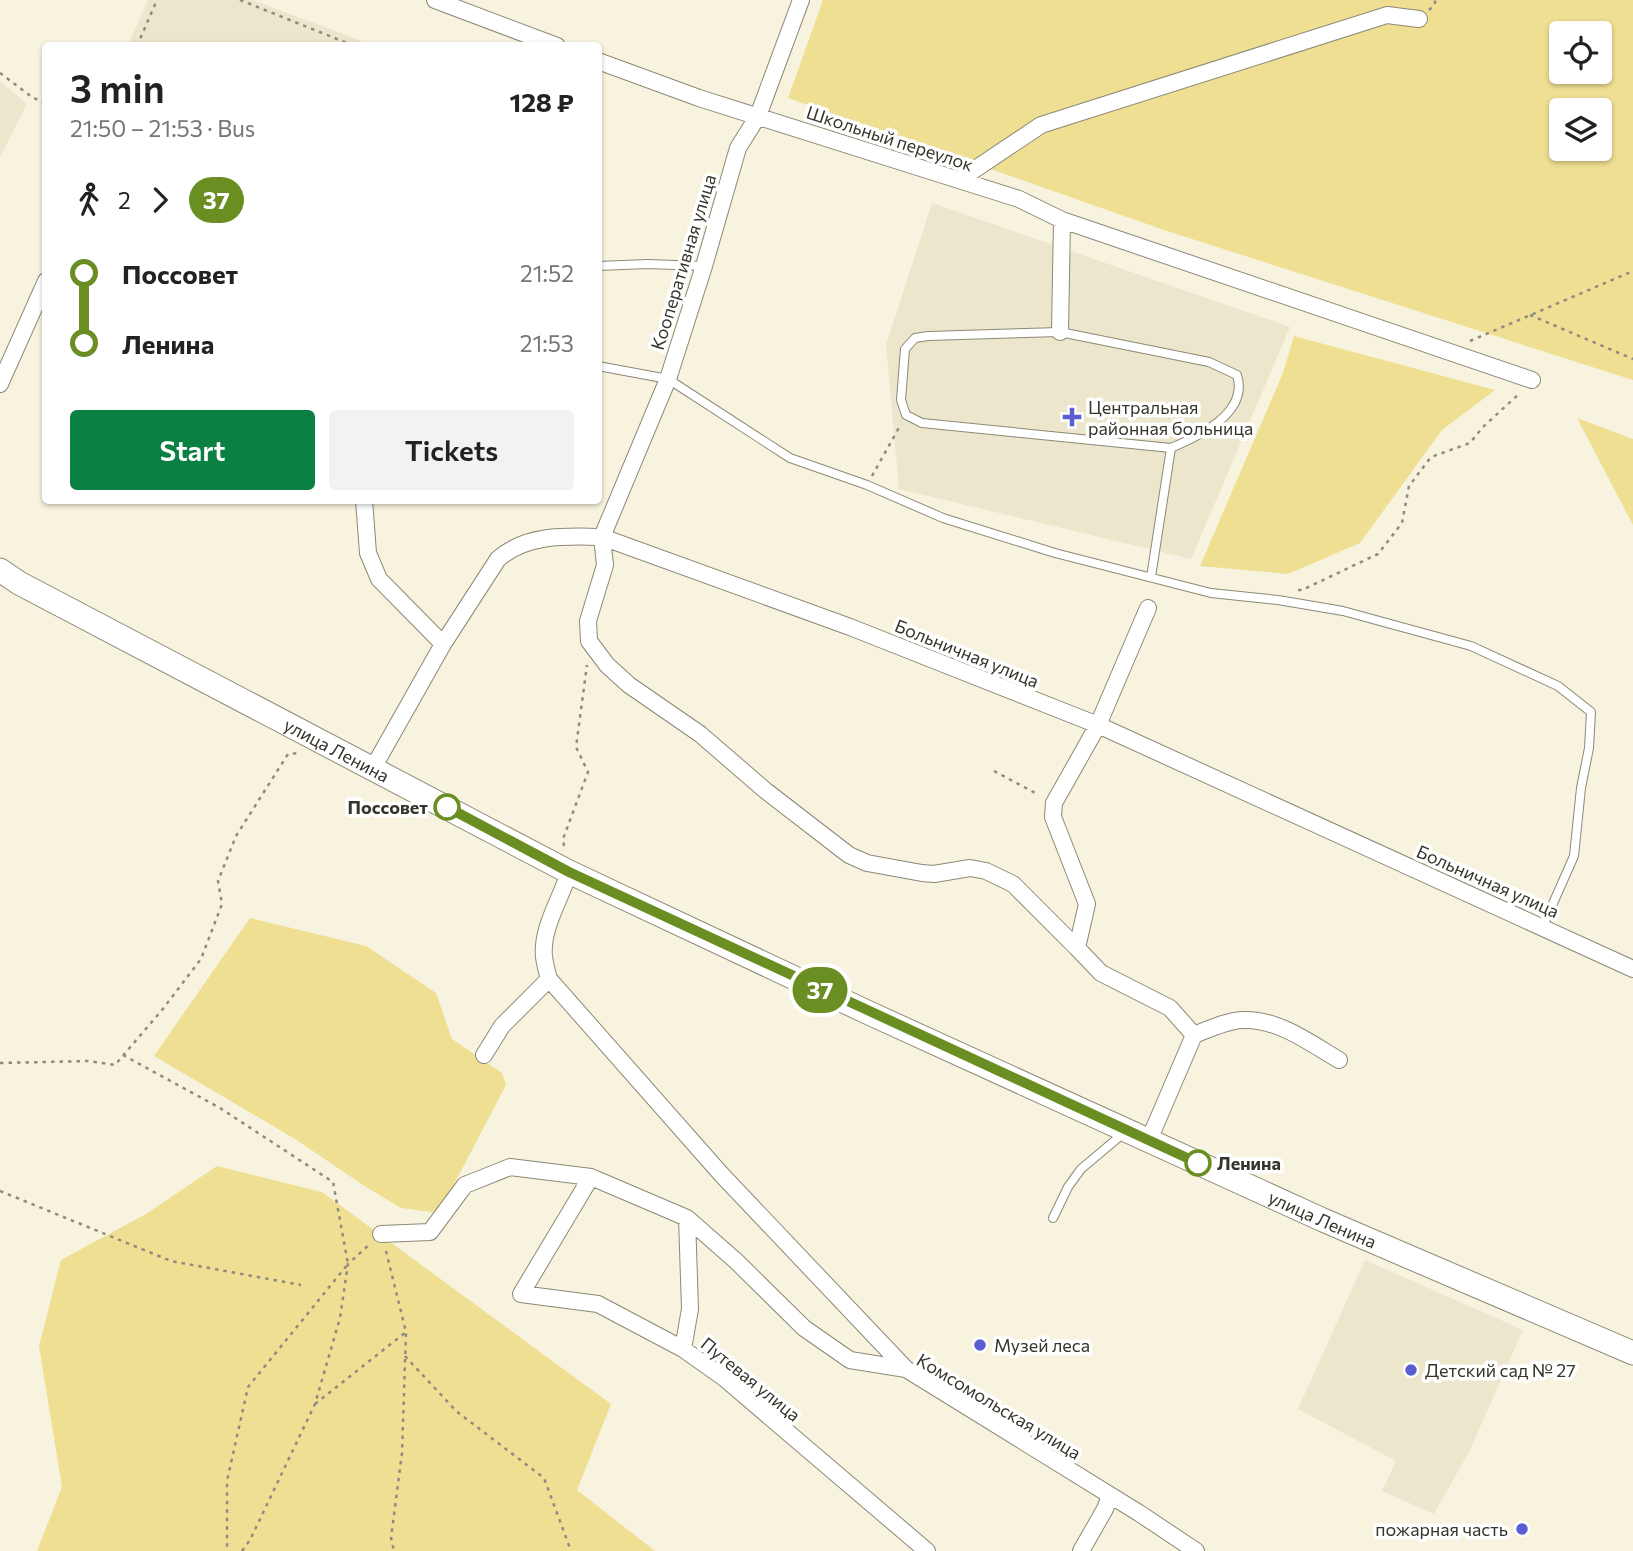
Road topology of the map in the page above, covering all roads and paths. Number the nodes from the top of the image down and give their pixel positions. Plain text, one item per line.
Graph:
1 (157, 0) edge
2 (240, 0) edge
3 (435, 0) edge
4 (801, 0) edge
5 (1419, 19) dead end
6 (140, 42) edge
7 (345, 42) edge
8 (546, 42) edge
9 (602, 62) edge
10 (0, 73) edge
11 (42, 102) edge
12 (758, 116) junction
13 (959, 180) junction
14 (1062, 220) junction
15 (602, 266) edge
16 (704, 266) junction
17 (1633, 271) edge
18 (42, 290) edge
19 (1529, 315) junction
20 (1060, 332) junction
21 (1448, 351) junction
22 (1633, 359) edge
23 (602, 367) edge
24 (668, 380) junction
25 (1532, 380) joint
26 (0, 384) edge
27 (906, 415) junction
28 (1171, 448) junction
29 (867, 485) junction
30 (364, 504) edge
31 (602, 537) junction
32 (0, 570) edge
33 (1150, 577) junction
34 (1290, 589) dead end
35 (1148, 608) dead end
36 (589, 641) junction
37 (443, 644) junction
38 (1098, 726) junction
39 (318, 740) junction
40 (373, 768) junction
41 (994, 771) dead end
42 (1054, 803) junction
43 (569, 872) junction
44 (1543, 926) junction
45 (1077, 948) junction
46 (1633, 969) edge
47 (549, 979) junction
48 (1194, 1035) junction
49 (124, 1055) junction
50 (484, 1055) dead end
51 (1339, 1060) dead end
52 (0, 1063) edge
53 (1127, 1130) junction
54 (1149, 1140) junction
55 (592, 1177) junction
56 (0, 1191) edge
57 (687, 1218) junction
58 (1053, 1218) dead end
59 (381, 1234) junction
60 (348, 1264) junction
61 (301, 1285) dead end
62 (406, 1332) junction
63 (683, 1349) junction
64 (1633, 1353) edge
65 (405, 1356) junction
66 (905, 1369) junction
67 (315, 1404) junction
68 (1110, 1496) junction
69 (227, 1551) edge
70 (242, 1551) edge
71 (394, 1551) edge
72 (571, 1551) edge
73 (927, 1551) edge
74 (1081, 1551) edge
75 (1196, 1551) edge

1 - 6 path
2 - 7 path
3 - 8 street
4 - 12 street, Кооперативная улица
5 - 13 street
9 - 12 street, Школьный переулок
10 - 11 path
12 - 13 street, Школьный переулок
12 - 16 street, Кооперативная улица
13 - 14 street, Школьный переулок
14 - 20 street
14 - 21 street, Школьный переулок
15 - 16 lane
16 - 24 street, Кооперативная улица
17 - 19 path
18 - 26 street
19 - 21 path
19 - 22 path
20 - 27 lane
20 - 28 lane
21 - 25 street, Школьный переулок
23 - 24 lane
24 - 29 lane
24 - 31 street, Кооперативная улица
25 - 34 path
27 - 28 lane
27 - 29 path
28 - 33 lane
29 - 33 lane
30 - 37 street
31 - 36 street
31 - 37 street, Больничная улица
31 - 38 street, Больничная улица
32 - 39 street, улица Ленина
33 - 44 lane
35 - 38 street
36 - 43 path
36 - 45 street
37 - 40 street, Больничная улица
38 - 42 street
38 - 44 street, Больничная улица
39 - 40 street, улица Ленина
39 - 49 path
40 - 43 street, улица Ленина
41 - 42 path
42 - 45 street
43 - 47 street
43 - 53 street, улица Ленина
44 - 46 street, Больничная улица
45 - 48 street
47 - 50 street
47 - 66 street
48 - 51 street
48 - 54 street
49 - 52 path
49 - 60 path
53 - 54 street, улица Ленина
53 - 58 lane
54 - 64 street, улица Ленина
55 - 57 street, Комсомольская улица
55 - 59 street, Комсомольская улица
55 - 63 street, Путевая улица
56 - 61 path
57 - 63 street
57 - 66 street, Комсомольская улица
59 - 60 path
59 - 62 path
60 - 67 path
60 - 69 path
62 - 65 path
62 - 67 path
63 - 73 street, Путевая улица
65 - 71 path
65 - 72 path
66 - 68 street, Комсомольская улица
67 - 70 path
68 - 74 street
68 - 75 street, Комсомольская улица

